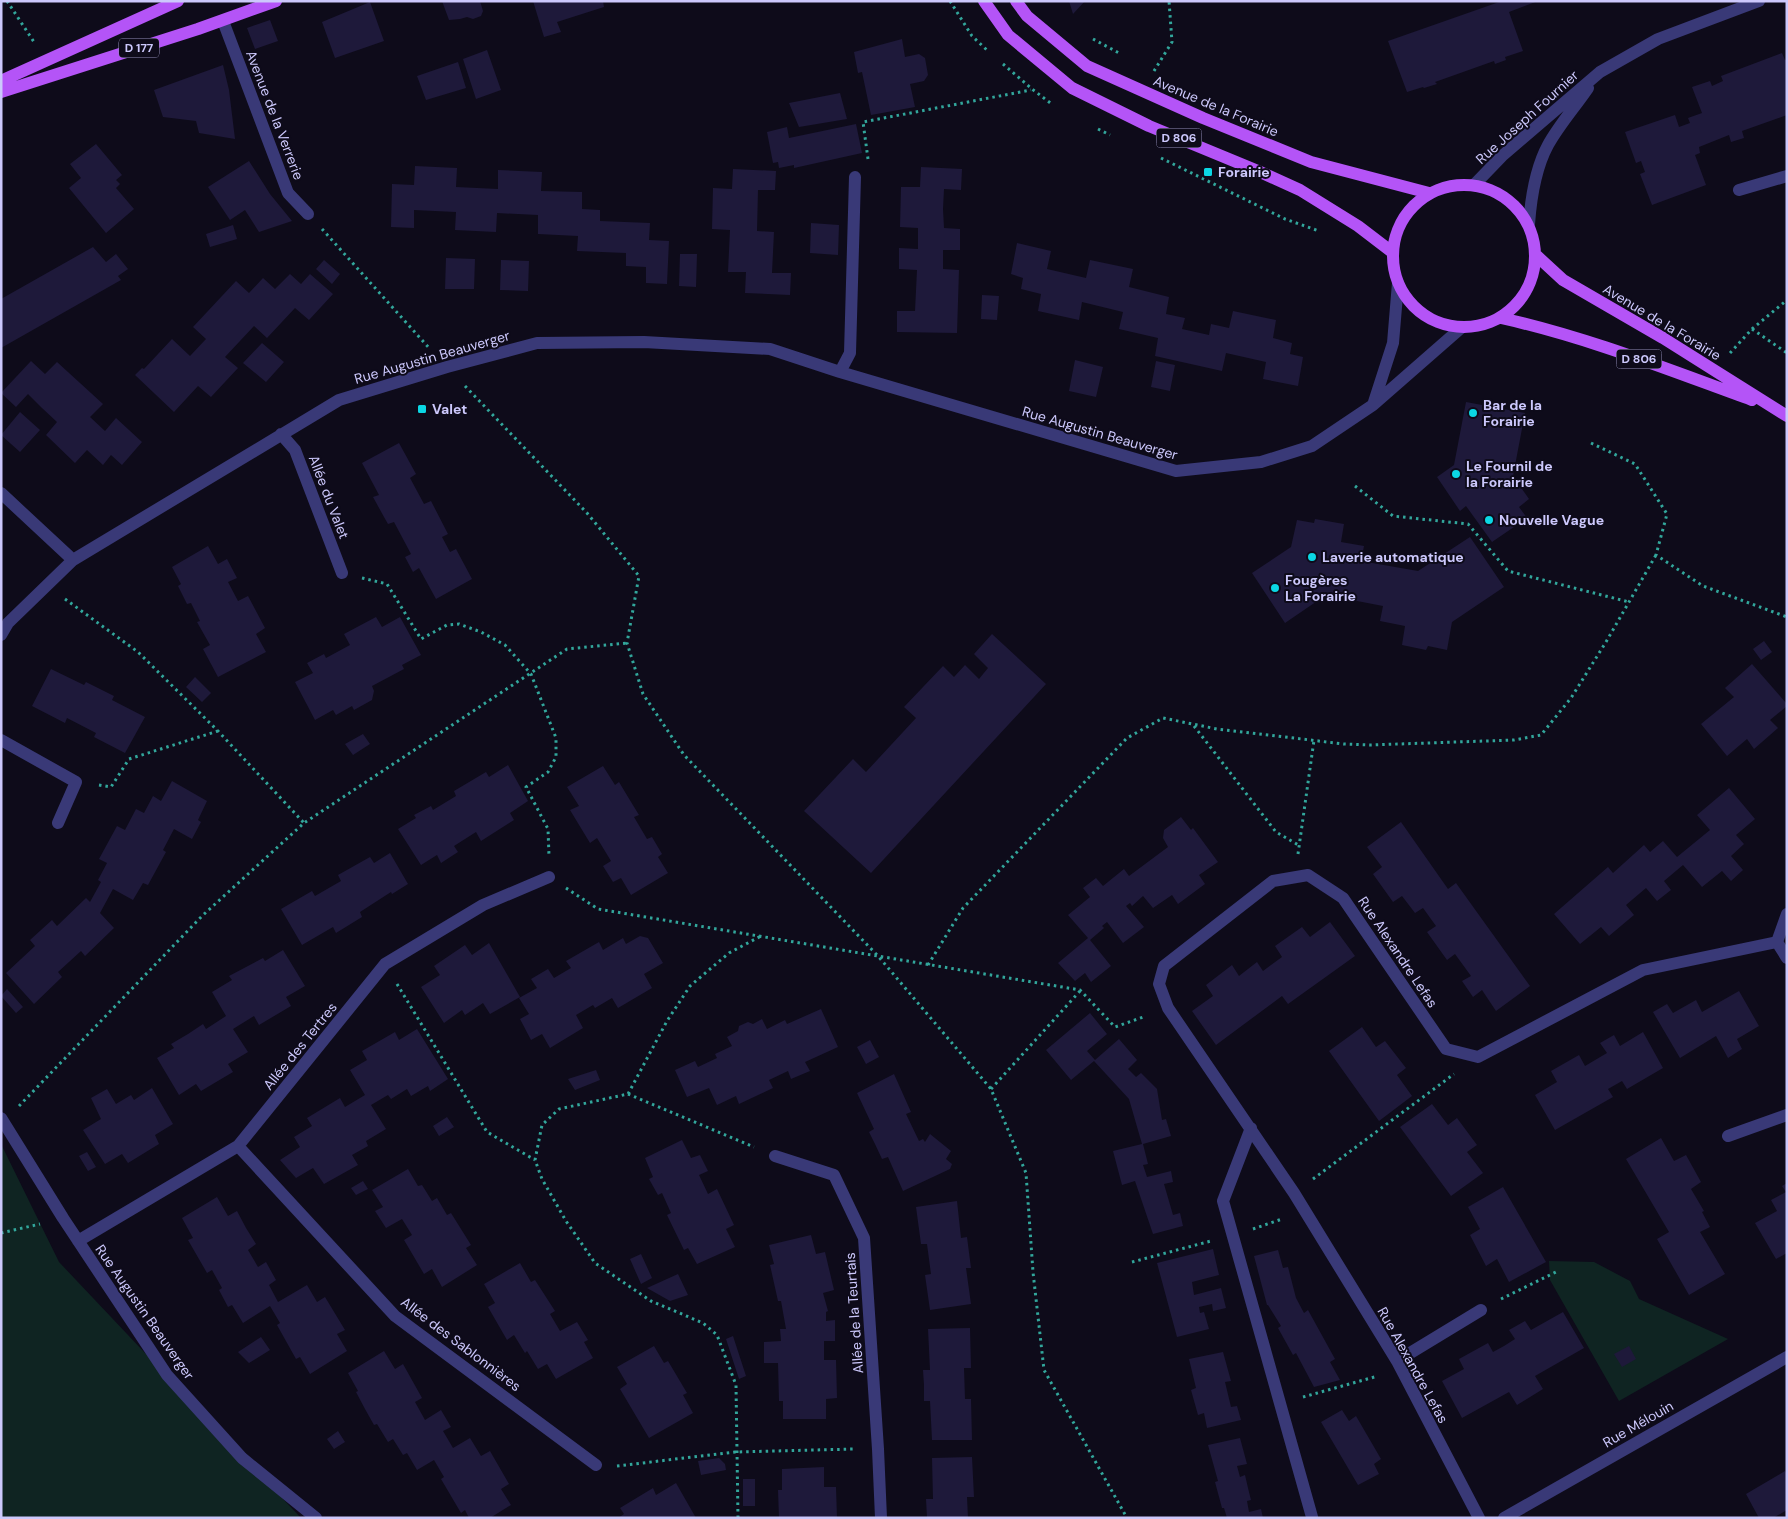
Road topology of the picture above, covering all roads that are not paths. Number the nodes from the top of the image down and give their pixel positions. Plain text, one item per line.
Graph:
1 (178, 1) edge
2 (276, 1) edge
3 (984, 1) edge
4 (1016, 1) edge
5 (1759, 1) edge
6 (222, 21) junction
7 (1600, 72) junction
8 (1, 81) edge
9 (1, 92) edge
10 (1787, 176) edge
11 (855, 177) road end
12 (1475, 184) junction
13 (1739, 190) dead end
14 (1429, 193) junction
15 (308, 214) road end
16 (1529, 224) junction
17 (1392, 252) junction
18 (1537, 256) junction
19 (1398, 283) junction
20 (1500, 318) junction
21 (1461, 328) junction
22 (840, 372) junction
23 (1373, 405) junction
24 (1775, 409) junction
25 (1787, 416) edge
26 (282, 434) junction
27 (1, 493) edge
28 (73, 560) junction
29 (342, 573) road end
30 (1, 635) edge
31 (1, 740) edge
32 (58, 823) dead end
33 (549, 877) road end
34 (1787, 914) edge
35 (1777, 942) junction
36 (1787, 958) edge
37 (1787, 1115) edge
38 (2, 1120) edge
39 (1252, 1128) junction
40 (1728, 1136) dead end
41 (238, 1146) junction
42 (775, 1156) road end
43 (78, 1241) junction
44 (1482, 1310) road end
45 (1787, 1357) edge
46 (1399, 1365) junction
47 (596, 1465) road end
48 (1312, 1517) edge
49 (316, 1518) edge
50 (881, 1518) edge
51 (1479, 1518) edge
52 (1504, 1518) edge

1 - 8 main road, D 177
2 - 6 main road, D 177
3 - 17 main road, D 806
4 - 14 main road, Avenue de la Forairie / D 806
5 - 7 street, Rue Joseph Fournier
6 - 9 main road, D 177
6 - 15 street, Avenue de la Verrerie
7 - 12 street, Rue Joseph Fournier
7 - 16 street, Rue Joseph Fournier
10 - 13 street
11 - 22 street
12 - 14 main road
12 - 16 main road
14 - 17 main road
16 - 18 main road
17 - 19 main road
18 - 20 main road
18 - 24 main road, Avenue de la Forairie / D 806
19 - 21 main road
19 - 23 street
20 - 21 main road
20 - 24 main road, Avenue de la Forairie / D 806
21 - 23 street, Rue Augustin Beauverger
22 - 23 street, Rue Augustin Beauverger
22 - 26 street, Rue Augustin Beauverger
24 - 25 main road, Avenue de la Forairie / D 806
26 - 28 street, Rue Augustin Beauverger
26 - 29 street, Allée du Valet
27 - 28 street
28 - 30 street, Rue Augustin Beauverger
31 - 32 street
33 - 41 street, Allée des Tertres
34 - 35 street
35 - 36 street
35 - 39 street, Rue Alexandre Lefas
37 - 40 street
38 - 43 street, Rue Augustin Beauverger
39 - 46 street, Rue Alexandre Lefas
39 - 48 street
41 - 43 street, Allée des Tertres
41 - 47 street, Allée des Sablonnières
42 - 50 street, Allée de la Teurtais
43 - 49 street, Rue Augustin Beauverger
44 - 46 street
45 - 52 street, Rue Mélouin
46 - 51 street, Rue Alexandre Lefas

